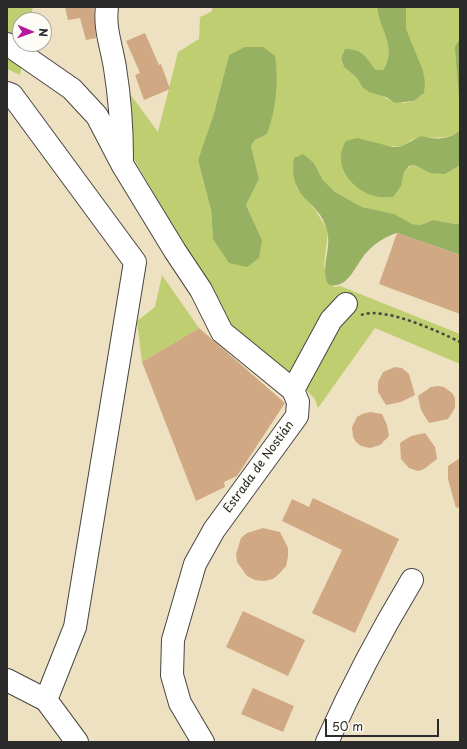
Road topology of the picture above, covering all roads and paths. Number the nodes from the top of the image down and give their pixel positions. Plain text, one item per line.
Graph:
1 (107, 7) edge
2 (7, 44) edge
3 (7, 93) edge
4 (122, 164) junction
5 (353, 310) joint
6 (460, 342) edge
7 (293, 390) junction
8 (412, 580) dead end
9 (7, 680) edge
10 (46, 700) junction
11 (77, 742) edge
12 (203, 742) edge
13 (327, 742) edge

1 - 4 street
2 - 4 street
3 - 10 street
4 - 7 street
5 - 6 path
5 - 7 street
7 - 12 street, Estrada de Nostián
8 - 13 street
9 - 10 street
10 - 11 street

